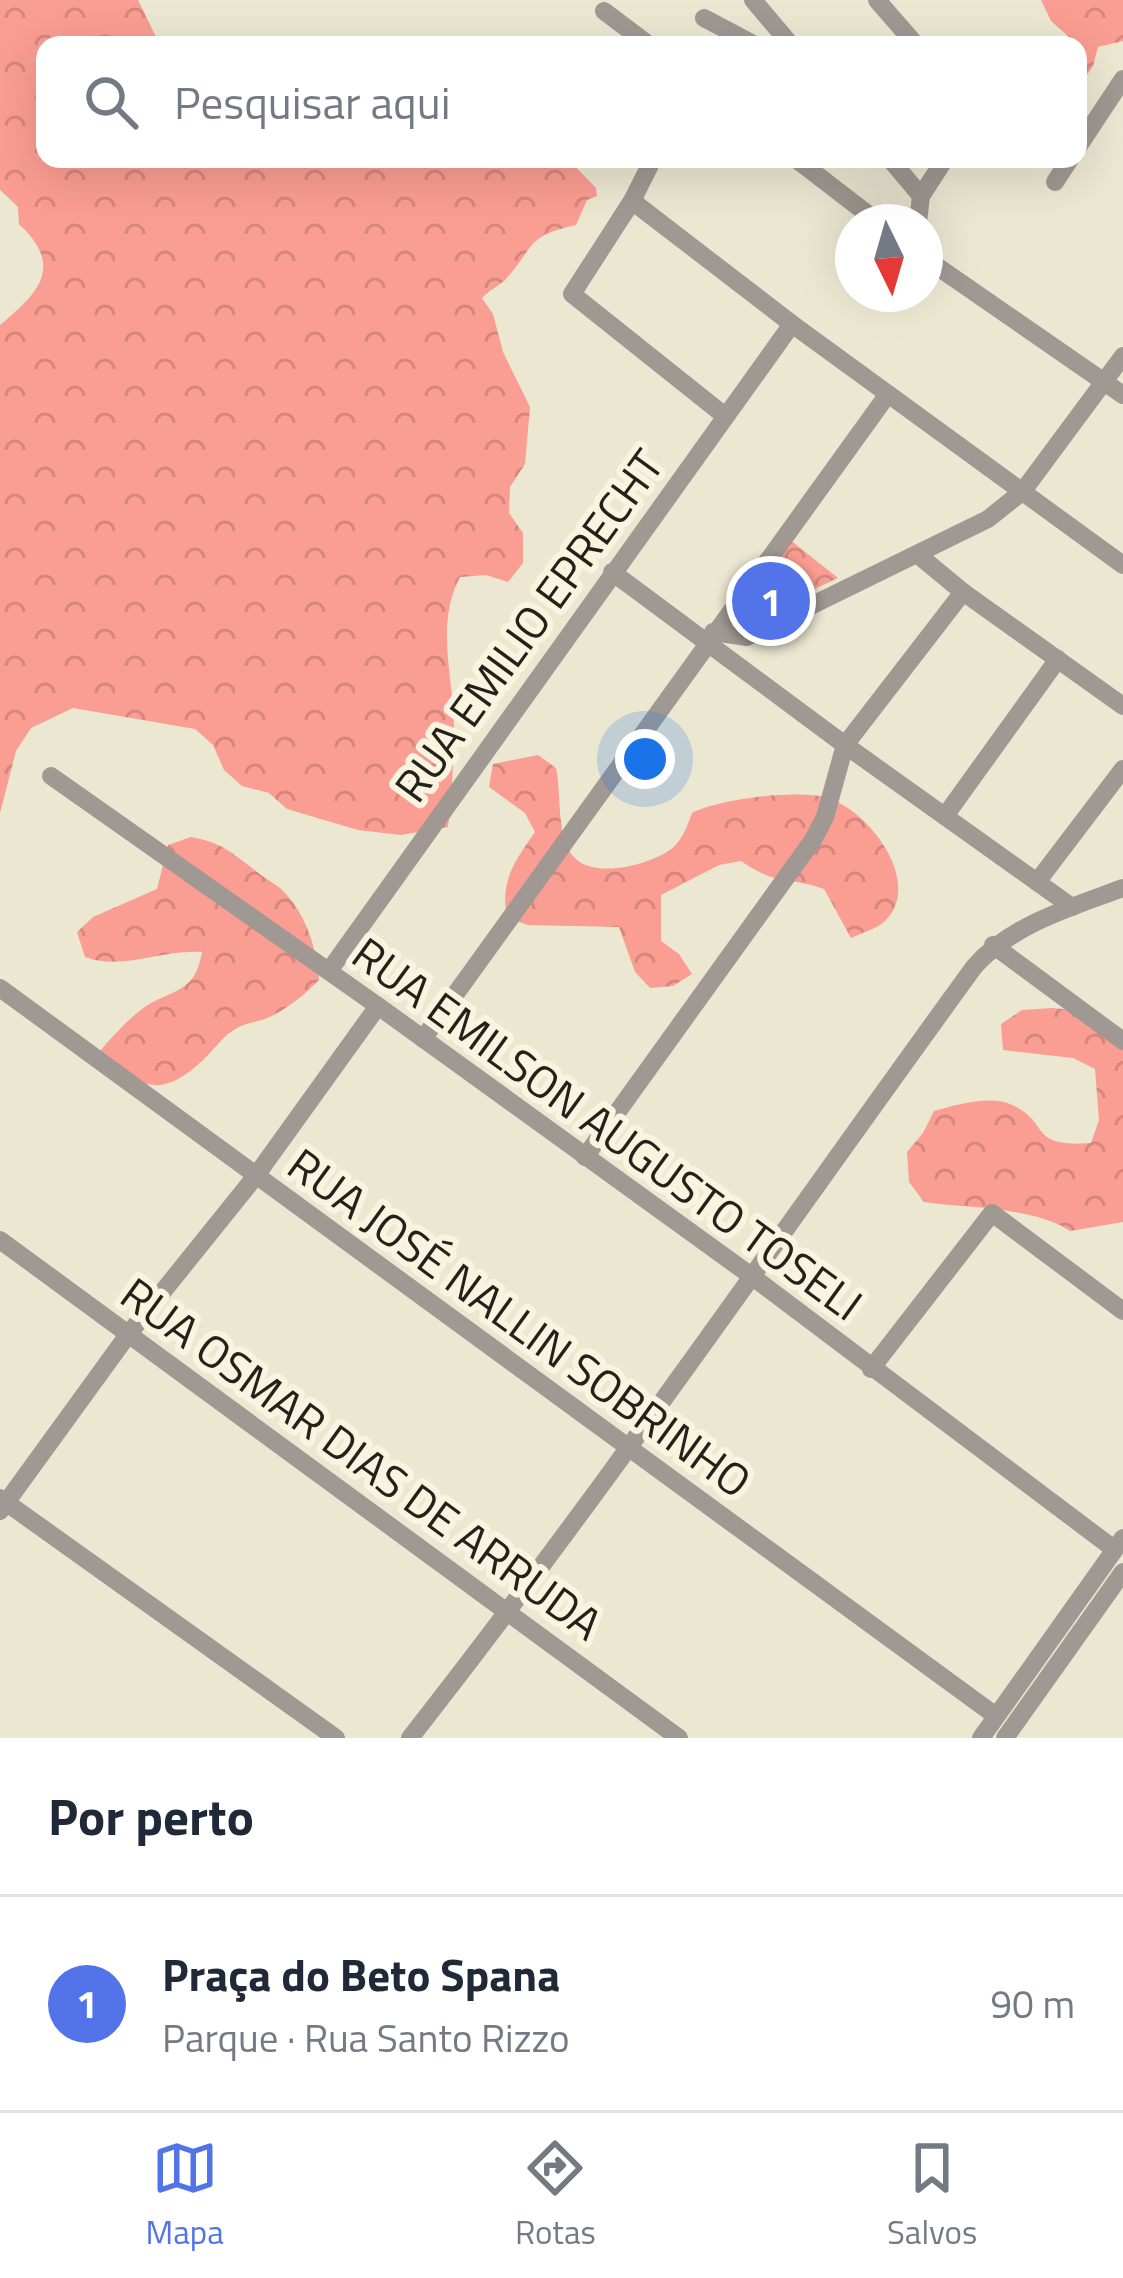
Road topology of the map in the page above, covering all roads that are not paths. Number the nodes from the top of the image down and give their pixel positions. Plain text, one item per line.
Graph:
1 (753, 0) edge
2 (877, 0) edge
3 (604, 10) dead end
4 (704, 18) dead end
5 (637, 36) edge
6 (738, 36) edge
7 (783, 36) edge
8 (908, 36) edge
9 (1123, 79) edge
10 (1087, 133) edge
11 (648, 168) edge
12 (808, 168) edge
13 (898, 168) edge
14 (939, 168) edge
15 (1064, 168) edge
16 (1055, 182) dead end
17 (921, 196) junction
18 (632, 201) junction
19 (855, 204) edge
20 (920, 204) edge
21 (943, 270) edge
22 (792, 324) junction
23 (1123, 356) edge
24 (1104, 382) junction
25 (888, 394) junction
26 (1123, 395) edge
27 (725, 416) junction
28 (1023, 491) junction
29 (917, 554) junction
30 (1123, 565) edge
31 (612, 572) junction
32 (963, 592) junction
33 (710, 637) junction
34 (1058, 659) junction
35 (1123, 706) edge
36 (845, 745) junction
37 (1123, 769) edge
38 (51, 776) dead end
39 (945, 816) junction
40 (1037, 882) junction
41 (1123, 888) edge
42 (1072, 907) junction
43 (993, 945) junction
44 (328, 971) junction
45 (0, 988) edge
46 (378, 1006) junction
47 (423, 1039) junction
48 (1123, 1041) edge
49 (585, 1157) junction
50 (255, 1177) junction
51 (0, 1240) edge
52 (750, 1275) junction
53 (1123, 1311) edge
54 (127, 1336) junction
55 (871, 1369) junction
56 (629, 1451) junction
57 (2, 1504) edge
58 (1119, 1543) edge
59 (1123, 1572) edge
60 (507, 1614) junction
61 (996, 1716) junction
62 (336, 1738) edge
63 (410, 1738) edge
64 (679, 1738) edge
65 (981, 1738) edge
66 (1005, 1738) edge

1 - 7 street
2 - 8 street
3 - 5 street
4 - 6 street
9 - 10 street
11 - 18 street
12 - 19 street
13 - 17 street
14 - 17 street
15 - 16 street
17 - 20 street
18 - 22 street
18 - 27 street
21 - 24 street
22 - 25 street
22 - 27 street, RUA EMILIO EPRECHT
23 - 24 street
24 - 26 street
24 - 28 street
25 - 28 street
25 - 33 street
27 - 31 street, RUA EMILIO EPRECHT
28 - 29 street
28 - 30 street
29 - 32 street
29 - 33 street
31 - 33 street
31 - 44 street, RUA EMILIO EPRECHT
32 - 34 street
32 - 36 street
33 - 36 street
33 - 47 street
34 - 35 street
34 - 39 street
36 - 39 street
36 - 49 street
37 - 40 street
38 - 44 street, RUA EMILSON AUGUSTO TOSELI
39 - 40 street
40 - 42 street
41 - 42 street
42 - 43 street
43 - 48 street
43 - 52 street
44 - 46 street, RUA EMILSON AUGUSTO TOSELI
45 - 50 street, RUA JOSÉ NALLIN SOBRINHO
46 - 47 street, RUA EMILSON AUGUSTO TOSELI
46 - 50 street
47 - 49 street, RUA EMILSON AUGUSTO TOSELI
49 - 52 street, RUA EMILSON AUGUSTO TOSELI
50 - 54 street
50 - 56 street, RUA JOSÉ NALLIN SOBRINHO
51 - 54 street, RUA OSMAR DIAS DE ARRUDA
52 - 55 street, RUA EMILSON AUGUSTO TOSELI
52 - 56 street
53 - 55 street
54 - 57 street
54 - 60 street, RUA OSMAR DIAS DE ARRUDA
55 - 58 street, RUA EMILSON AUGUSTO TOSELI
56 - 60 street
56 - 61 street, RUA JOSÉ NALLIN SOBRINHO
57 - 62 street
58 - 61 street
59 - 66 street
60 - 63 street
60 - 64 street, RUA OSMAR DIAS DE ARRUDA
61 - 65 street

